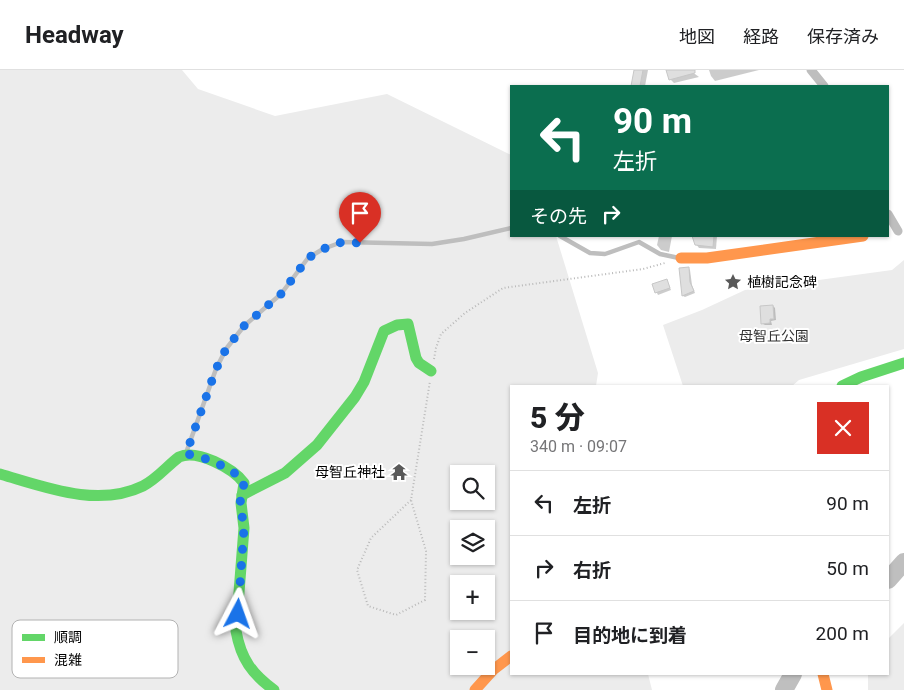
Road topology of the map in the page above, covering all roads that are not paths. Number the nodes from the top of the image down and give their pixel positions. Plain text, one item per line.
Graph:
1 (812, 70) edge
2 (823, 85) edge
3 (889, 215) edge
4 (510, 228) edge
5 (901, 231) edge
6 (562, 237) edge
7 (856, 237) edge
8 (681, 258) joint
9 (904, 363) edge
10 (431, 371) road end
11 (844, 385) edge
12 (186, 454) junction
13 (0, 474) edge
14 (242, 495) junction
15 (510, 657) edge
16 (823, 675) edge
17 (274, 690) edge
18 (475, 690) edge
19 (827, 690) edge

1 - 2 street
3 - 5 street
4 - 12 lane
6 - 8 lane
7 - 8 street
9 - 11 street
10 - 14 street
12 - 13 street
12 - 14 street
14 - 17 street
15 - 18 street
16 - 19 street

